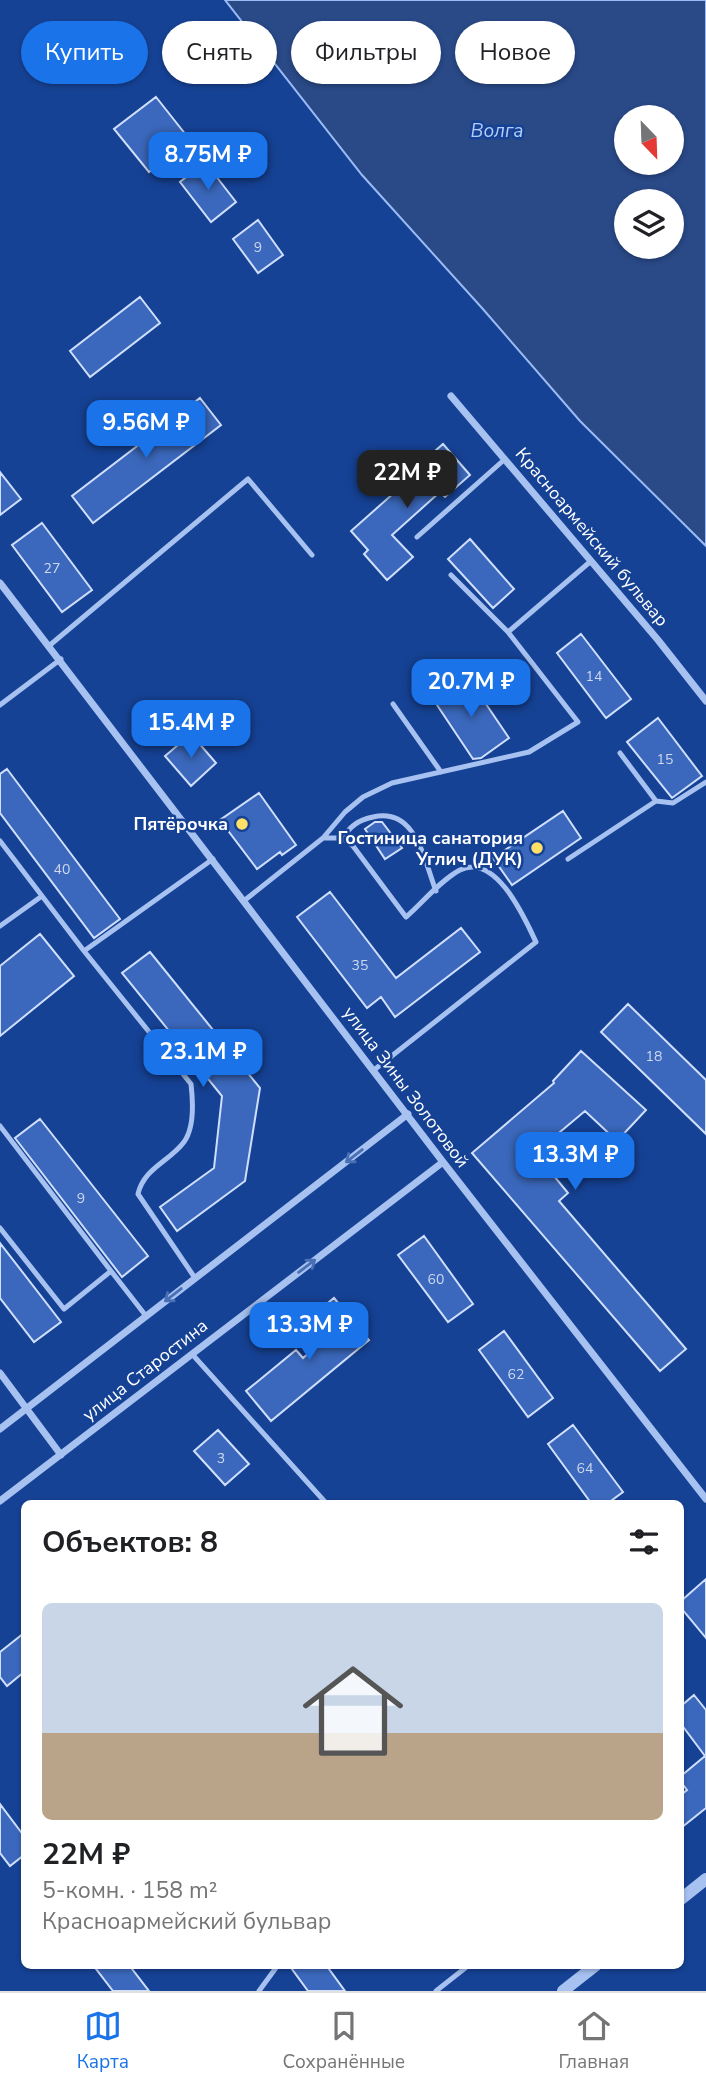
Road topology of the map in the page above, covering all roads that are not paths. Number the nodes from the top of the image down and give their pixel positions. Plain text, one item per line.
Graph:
1 (451, 396) dead end
2 (505, 459) junction
3 (417, 537) dead end
4 (312, 555) dead end
5 (591, 561) junction
6 (452, 575) dead end
7 (0, 583) edge
8 (508, 632) junction
9 (50, 645) junction
10 (61, 659) junction
11 (706, 701) edge
12 (393, 704) dead end
13 (0, 705) edge
14 (620, 753) dead end
15 (441, 772) junction
16 (706, 782) edge
17 (656, 801) junction
18 (323, 838) junction
19 (342, 838) junction
20 (0, 841) edge
21 (213, 859) junction
22 (568, 859) dead end
23 (436, 891) junction
24 (42, 896) junction
25 (244, 900) junction
26 (0, 926) edge
27 (84, 951) junction
28 (374, 1070) junction
29 (408, 1114) junction
30 (0, 1126) edge
31 (443, 1162) junction
32 (0, 1228) edge
33 (111, 1271) junction
34 (195, 1278) junction
35 (146, 1316) junction
36 (192, 1354) junction
37 (0, 1373) edge
38 (26, 1409) junction
39 (0, 1429) edge
40 (61, 1455) junction
41 (706, 1499) edge
42 (323, 1500) edge
43 (0, 1501) edge
44 (706, 1879) edge
45 (684, 1897) edge
46 (275, 1969) edge
47 (464, 1969) edge
48 (591, 1969) edge
49 (259, 1991) edge
50 (436, 1991) edge
51 (563, 1991) edge

1 - 2 street, Красноармейский бульвар
2 - 3 lane
2 - 5 street, Красноармейский бульвар
4 - 9 lane
5 - 8 lane
5 - 11 street, Красноармейский бульвар
6 - 8 lane
7 - 9 street, улица Зины Золотовой
8 - 15 lane
9 - 10 street, улица Зины Золотовой
10 - 13 lane
10 - 21 street, улица Зины Золотовой
12 - 15 lane
14 - 17 lane
15 - 18 lane
16 - 17 lane
17 - 22 lane
18 - 19 lane
18 - 25 lane
19 - 23 lane
19 - 23 lane
20 - 24 lane
21 - 25 street, улица Зины Золотовой
21 - 27 lane
23 - 28 lane
24 - 26 lane
24 - 27 lane
25 - 28 street, улица Зины Золотовой
27 - 34 lane
28 - 29 street, улица Зины Золотовой
29 - 31 street, улица Зины Золотовой
29 -> 34 street
30 - 33 lane
36 -> 31 street, улица Старостина
31 - 41 street, улица Зины Золотовой
32 - 33 lane
33 - 35 lane
34 -> 35 street
35 - 38 street
36 - 40 street, улица Старостина
36 - 42 lane
37 - 38 street
38 - 39 street
38 - 40 street
40 - 43 street, улица Старостина
44 - 45 street
46 - 49 lane
47 - 50 lane
48 - 51 street

